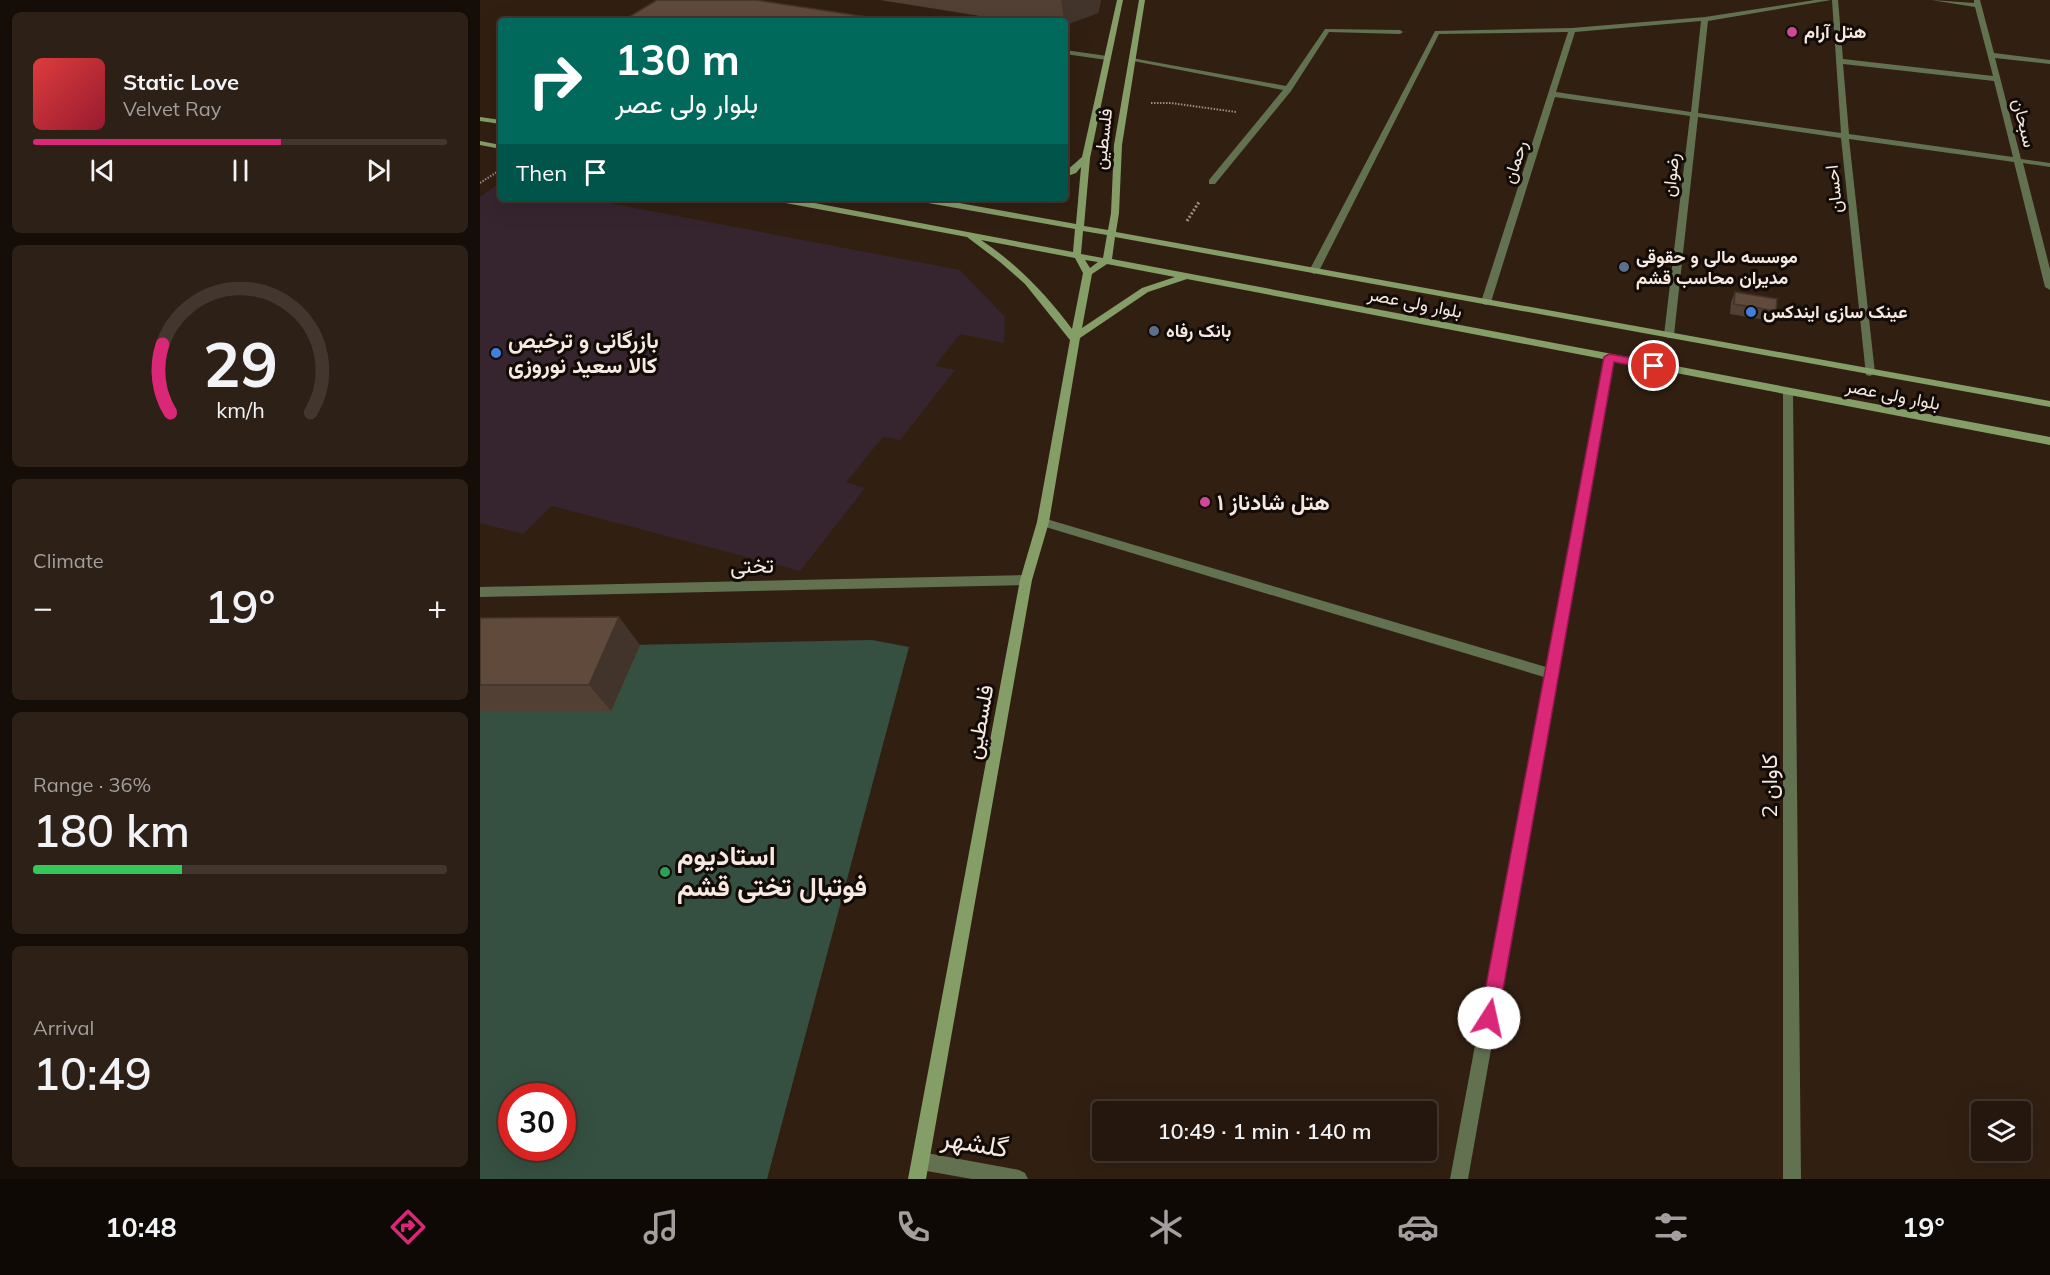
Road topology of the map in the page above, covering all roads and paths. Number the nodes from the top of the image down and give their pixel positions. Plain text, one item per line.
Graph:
1 (1120, 0) edge
2 (1142, 0) edge
3 (1828, 0) edge
4 (1835, 0) edge
5 (1935, 0) edge
6 (1978, 2) edge
7 (1705, 19) junction
8 (1572, 30) junction
9 (1400, 32) dead end
10 (1068, 52) edge
11 (1991, 55) junction
12 (1107, 58) junction
13 (1132, 60) junction
14 (1839, 61) junction
15 (2050, 62) edge
16 (1997, 80) junction
17 (1288, 89) junction
18 (1552, 94) junction
19 (1125, 104) junction
20 (1694, 114) junction
21 (1266, 116) junction
22 (480, 119) edge
23 (498, 122) edge
24 (1845, 135) junction
25 (480, 143) edge
26 (498, 146) edge
27 (1086, 158) junction
28 (2018, 160) junction
29 (2050, 165) edge
30 (498, 171) edge
31 (1068, 174) edge
32 (1212, 182) dead end
33 (480, 183) edge
34 (791, 201) edge
35 (933, 201) edge
36 (1079, 230) junction
37 (966, 234) junction
38 (1113, 234) junction
39 (1077, 254) junction
40 (1107, 260) junction
41 (1314, 271) junction
42 (1088, 273) junction
43 (1189, 276) junction
44 (2050, 287) edge
45 (1486, 302) junction
46 (1669, 335) junction
47 (1074, 338) junction
48 (1609, 357) junction
49 (1870, 373) junction
50 (1788, 392) junction
51 (2050, 404) edge
52 (2050, 441) edge
53 (1043, 522) junction
54 (1026, 580) junction
55 (480, 591) edge
56 (1553, 674) junction
57 (921, 1161) junction
58 (917, 1179) edge
59 (1019, 1179) edge
60 (1459, 1179) edge
61 (1792, 1179) edge

1 - 12 main road, فلسطین
2 - 13 main road, فلسطین
3 - 7 street
4 - 14 street, احسان
5 - 6 street
6 - 11 street, سبحان
7 - 8 street
7 - 20 street, رضوان
8 - 18 street, رحمان
8 - 41 street
9 - 17 street
10 - 12 street
11 - 15 street
11 - 16 street, سبحان
12 - 27 main road, فلسطین
13 - 17 street
13 - 19 main road, فلسطین
14 - 16 street
14 - 24 street, احسان
16 - 28 street, سبحان
17 - 21 street
18 - 20 street
18 - 45 street, رحمان
19 - 21 path
19 - 38 main road, فلسطین
20 - 24 street
20 - 46 street, رضوان
21 - 32 street
22 - 23 main road
24 - 28 street
24 - 49 street, احسان
25 - 26 main road
27 - 31 main road
27 - 36 main road, فلسطین
28 - 29 street
28 - 44 street, سبحان
30 - 33 path
34 - 37 main road, بلوار ولی عصر
35 - 36 main road, بلوار ولی عصر
36 - 38 main road, بلوار ولی عصر
36 - 39 main road, فلسطین
37 - 39 main road, بلوار ولی عصر
37 - 47 main road
38 - 40 main road, فلسطین
38 - 41 main road, بلوار ولی عصر
39 - 40 main road, بلوار ولی عصر
39 - 42 main road
40 - 42 main road
40 - 43 main road, بلوار ولی عصر
41 - 45 main road, بلوار ولی عصر
42 - 47 main road, فلسطین
43 - 47 main road
43 - 48 main road, بلوار ولی عصر
45 - 46 main road, بلوار ولی عصر
46 - 49 main road, بلوار ولی عصر
47 - 53 main road, فلسطین
48 - 50 main road, بلوار ولی عصر
48 - 56 street
49 - 51 main road, بلوار ولی عصر
50 - 52 main road, بلوار ولی عصر
50 - 61 street, کاوان 2
53 - 54 main road, فلسطین
53 - 56 street
54 - 55 street, تختی
54 - 57 main road, فلسطین
56 - 60 street
57 - 58 main road, فلسطین
57 - 59 street, گلشهر

